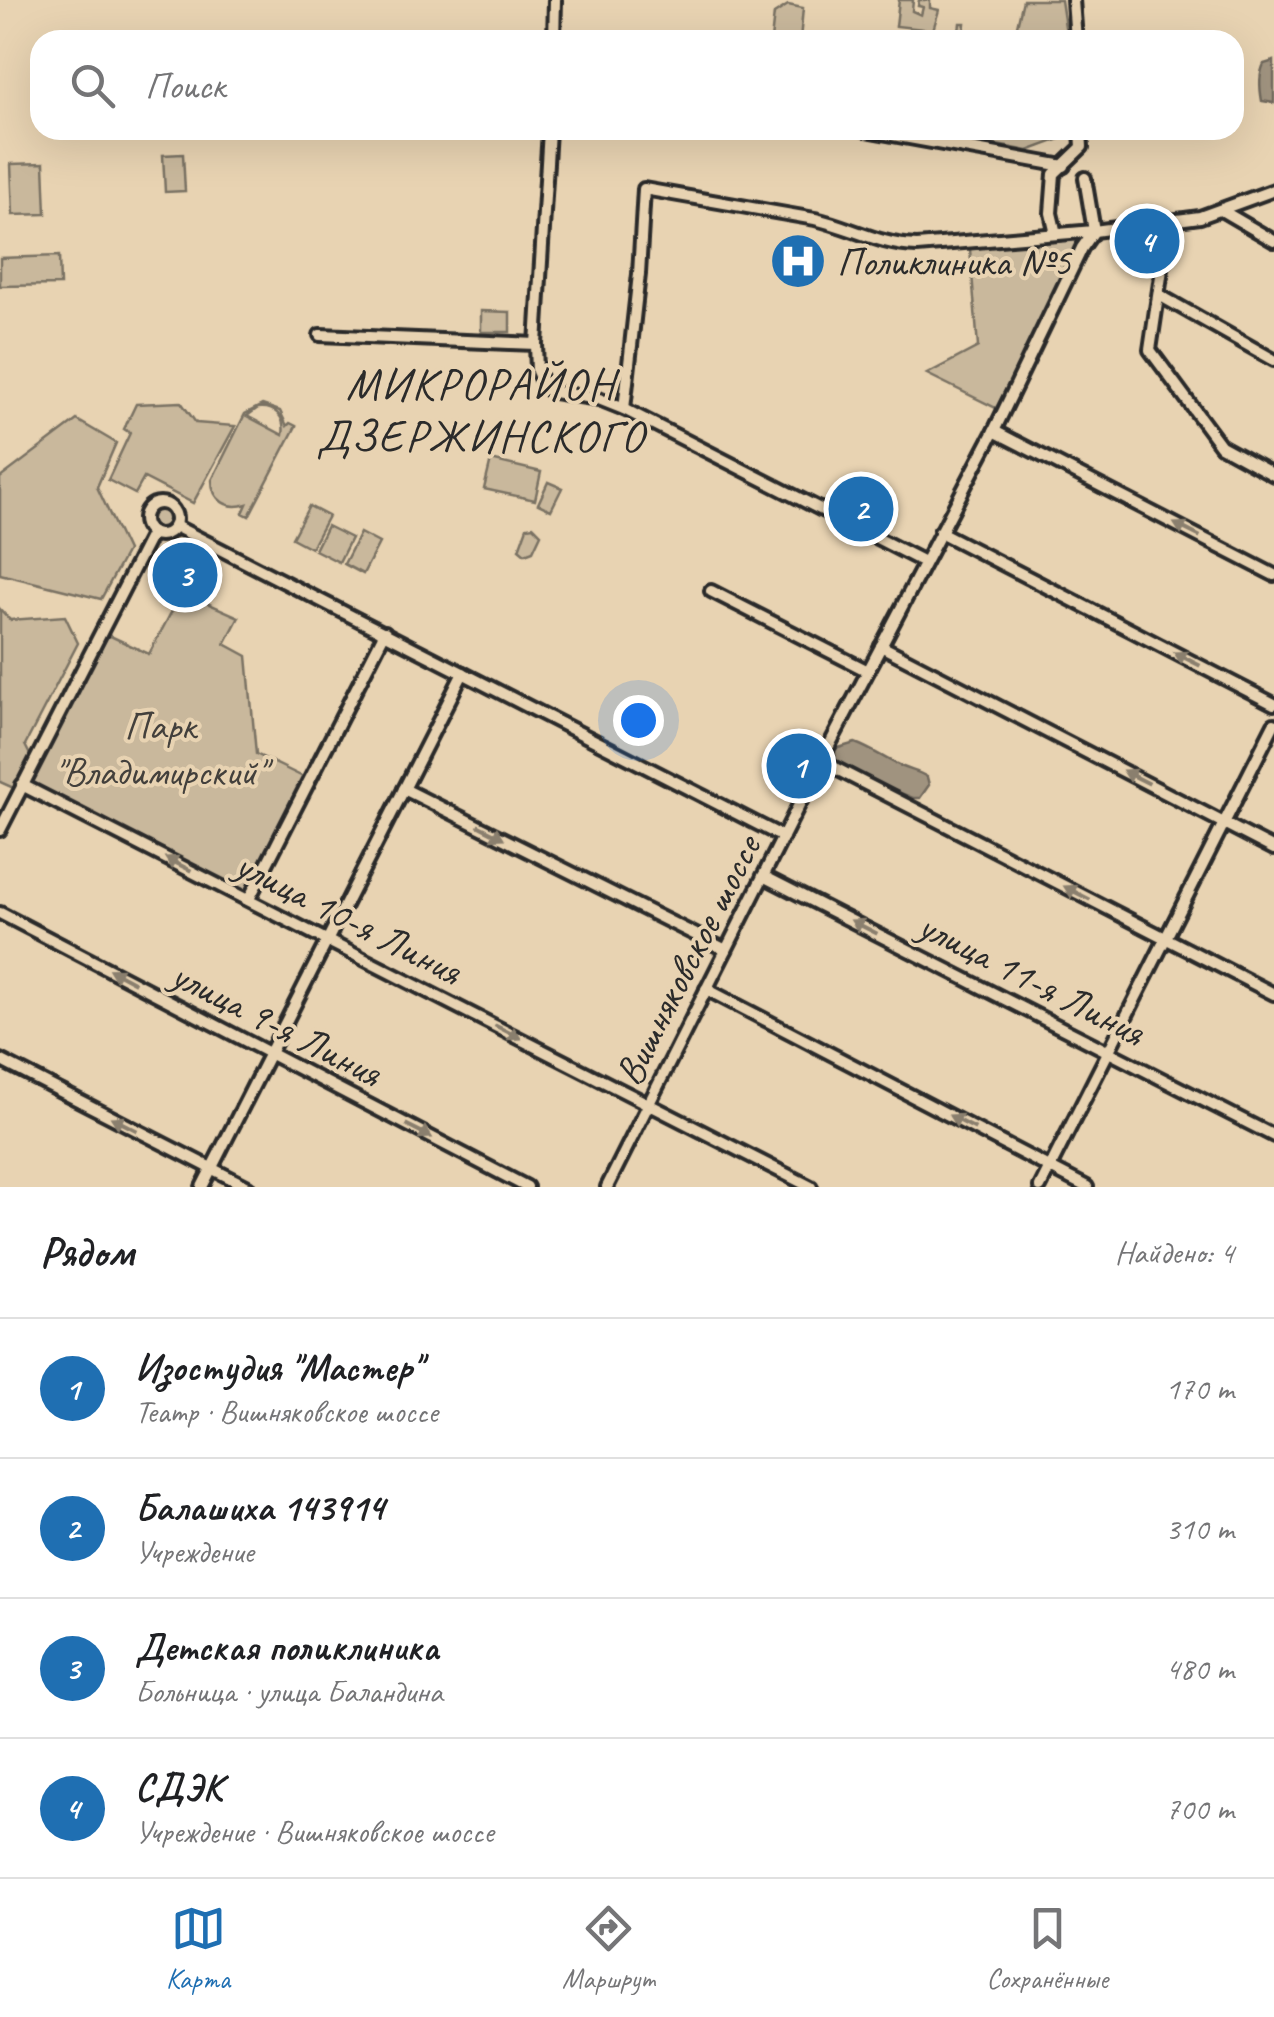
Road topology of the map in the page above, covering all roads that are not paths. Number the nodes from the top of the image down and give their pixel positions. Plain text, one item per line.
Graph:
1 (555, 0) edge
2 (1073, 0) edge
3 (554, 30) edge
4 (1075, 30) edge
5 (548, 140) edge
6 (920, 140) edge
7 (1082, 140) edge
8 (1064, 166) junction
9 (1085, 178) dead end
10 (1274, 190) edge
11 (1220, 210) junction
12 (1169, 222) junction
13 (1094, 231) junction
14 (1056, 234) junction
15 (1274, 241) edge
16 (1158, 295) junction
17 (320, 335) dead end
18 (536, 344) junction
19 (1274, 360) edge
20 (624, 409) junction
21 (994, 430) junction
22 (1274, 475) edge
23 (175, 526) junction
24 (940, 532) junction
25 (152, 533) junction
26 (924, 562) junction
27 (1274, 575) edge
28 (711, 592) dead end
29 (385, 632) junction
30 (881, 646) junction
31 (868, 670) junction
32 (463, 673) junction
33 (1274, 704) edge
34 (1274, 724) edge
35 (821, 761) junction
36 (22, 785) junction
37 (404, 789) junction
38 (1223, 822) junction
39 (0, 830) edge
40 (783, 837) junction
41 (1274, 849) edge
42 (763, 876) junction
43 (248, 899) junction
44 (0, 912) edge
45 (1164, 938) junction
46 (328, 939) junction
47 (726, 950) junction
48 (706, 989) junction
49 (1274, 994) edge
50 (1108, 1050) junction
51 (270, 1054) junction
52 (0, 1060) edge
53 (648, 1105) junction
54 (1274, 1136) edge
55 (1049, 1167) junction
56 (211, 1168) junction
57 (202, 1187) edge
58 (248, 1187) edge
59 (528, 1187) edge
60 (607, 1187) edge
61 (811, 1187) edge
62 (1040, 1187) edge
63 (1088, 1187) edge

1 - 3 street
2 - 4 street
5 - 18 street
6 - 8 street
7 - 8 street
8 - 14 street
9 - 13 street
10 - 11 street
11 - 12 street
11 - 15 street
12 - 13 street
12 - 16 street
13 - 14 street
13 - 21 street, Вишняковское шоссе
14 - 20 street
16 - 19 street
16 - 22 street
17 - 18 street
18 - 20 street
20 - 26 street
21 - 24 street, Вишняковское шоссе
27 -> 21 street
23 - 25 street
23 - 25 street
23 - 29 street
24 - 26 street, Вишняковское шоссе
33 -> 24 street
25 - 36 street
26 - 30 street, Вишняковское шоссе
28 - 31 street
29 - 32 street
29 - 43 street
30 - 31 street, Вишняковское шоссе
38 -> 30 street
31 - 35 street, Вишняковское шоссе
32 - 37 street
32 - 40 street
34 - 38 street
35 - 40 street, Вишняковское шоссе
45 -> 35 street
36 - 39 street
43 -> 36 street, улица 10-я Линия
37 - 46 street
37 -> 47 street
38 - 41 street
38 - 45 street
40 - 42 street, Вишняковское шоссе
42 - 47 street, Вишняковское шоссе
50 -> 42 street, улица 11-я Линия
43 - 46 street, улица 10-я Линия
51 -> 44 street, улица 9-я Линия
45 - 49 street
45 - 50 street
46 - 51 street
46 -> 53 street, улица 10-я Линия
47 - 48 street, Вишняковское шоссе
48 - 53 street, Вишняковское шоссе
55 -> 48 street
50 - 54 street, улица 11-я Линия
50 - 55 street
51 - 56 street
51 -> 59 street, улица 9-я Линия
56 -> 52 street
53 - 60 street, Вишняковское шоссе
53 - 61 street
55 - 62 street
55 - 63 street
56 - 57 street
56 - 58 street

